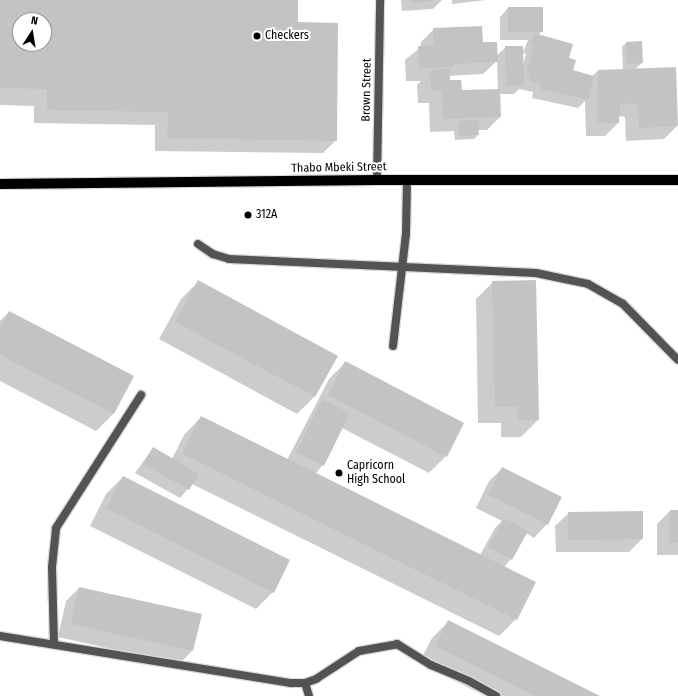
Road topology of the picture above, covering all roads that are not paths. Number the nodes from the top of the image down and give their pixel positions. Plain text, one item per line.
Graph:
1 (380, 0) edge
2 (377, 180) junction
3 (407, 180) junction
4 (678, 180) edge
5 (0, 184) edge
6 (198, 244) dead end
7 (401, 268) junction
8 (393, 346) dead end
9 (678, 360) edge
10 (141, 395) dead end
11 (0, 636) edge
12 (54, 644) junction
13 (305, 683) junction
14 (309, 696) edge
15 (496, 696) edge

1 - 2 street, Brown Street
2 - 3 main road, Thabo Mbeki Street
2 - 5 main road, Thabo Mbeki Street
3 - 4 main road, Thabo Mbeki Street
3 - 7 street
6 - 7 street
7 - 8 street
7 - 9 street
10 - 12 street
11 - 12 street
12 - 13 street
13 - 14 street
13 - 15 street

